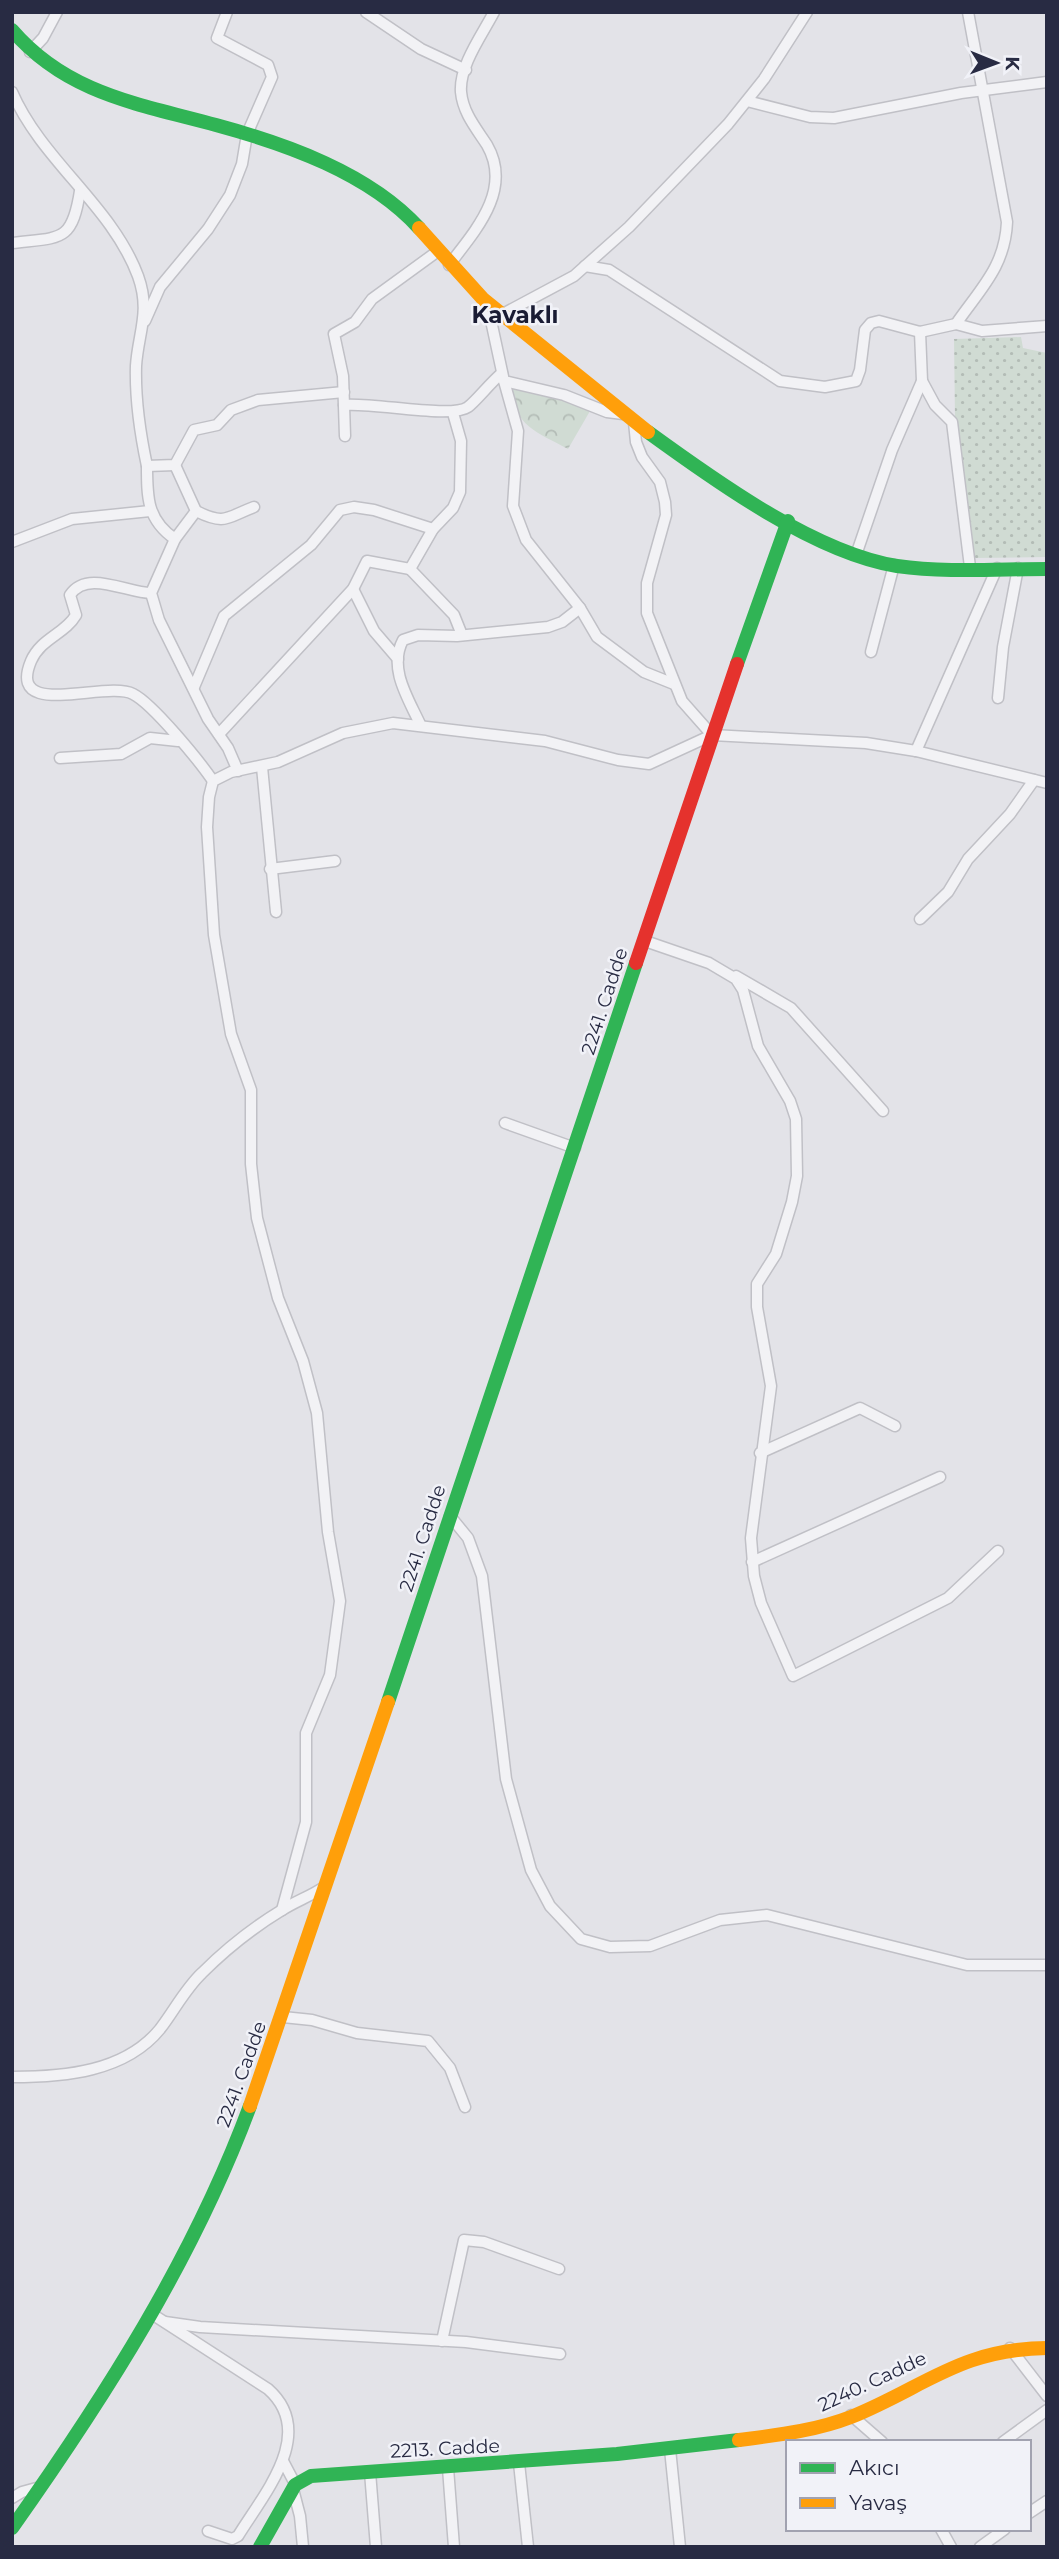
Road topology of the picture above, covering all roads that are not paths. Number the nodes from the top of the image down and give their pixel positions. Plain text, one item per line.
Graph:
1 (57, 12) edge
2 (228, 12) edge
3 (366, 12) edge
4 (494, 12) edge
5 (807, 12) edge
6 (968, 12) edge
7 (12, 30) edge
8 (30, 52) junction
9 (466, 70) junction
10 (1047, 82) edge
11 (982, 90) junction
12 (12, 92) edge
13 (747, 101) junction
14 (247, 134) junction
15 (80, 191) junction
16 (12, 243) edge
17 (438, 251) junction
18 (449, 265) junction
19 (585, 266) junction
20 (486, 302) junction
21 (501, 315) junction
22 (145, 322) junction
23 (956, 324) junction
24 (1047, 326) edge
25 (920, 331) junction
26 (503, 377) junction
27 (922, 382) junction
28 (344, 392) junction
29 (344, 405) junction
30 (453, 413) junction
31 (629, 418) junction
32 (345, 436) dead end
33 (176, 465) junction
34 (147, 466) junction
35 (254, 507) dead end
36 (150, 511) junction
37 (196, 511) junction
38 (788, 522) junction
39 (433, 529) junction
40 (175, 539) junction
41 (12, 542) edge
42 (856, 555) junction
43 (894, 565) junction
44 (970, 567) junction
45 (997, 568) junction
46 (1018, 568) junction
47 (410, 569) junction
48 (1047, 569) edge
49 (353, 589) junction
50 (151, 593) junction
51 (580, 608) junction
52 (463, 635) junction
53 (871, 652) dead end
54 (398, 659) junction
55 (674, 684) junction
56 (194, 687) junction
57 (998, 698) dead end
58 (420, 724) junction
59 (219, 734) junction
60 (712, 735) junction
61 (178, 741) junction
62 (916, 751) junction
63 (61, 758) dead end
64 (262, 767) junction
65 (238, 771) junction
66 (1034, 780) junction
67 (214, 781) junction
68 (1047, 783) edge
69 (335, 861) dead end
70 (271, 869) junction
71 (276, 912) dead end
72 (920, 919) dead end
73 (645, 940) junction
74 (732, 974) junction
75 (883, 1111) dead end
76 (505, 1122) dead end
77 (575, 1148) junction
78 (895, 1426) dead end
79 (761, 1454) junction
80 (940, 1477) dead end
81 (450, 1516) junction
82 (999, 1551) dead end
83 (752, 1562) junction
84 (324, 1887) junction
85 (282, 1910) junction
86 (1047, 1965) edge
87 (283, 2017) junction
88 (12, 2077) edge
89 (465, 2107) dead end
90 (559, 2269) dead end
91 (152, 2314) junction
92 (165, 2322) junction
93 (442, 2341) junction
94 (1010, 2348) junction
95 (1047, 2348) edge
96 (560, 2354) dead end
97 (1047, 2396) edge
98 (1047, 2410) edge
99 (850, 2415) junction
100 (881, 2440) edge
101 (1006, 2440) edge
102 (670, 2449) junction
103 (283, 2461) junction
104 (519, 2463) junction
105 (448, 2468) junction
106 (370, 2472) junction
107 (293, 2485) junction
108 (42, 2486) junction
109 (12, 2498) edge
110 (1047, 2501) edge
111 (1031, 2512) edge
112 (12, 2528) edge
113 (208, 2531) dead end
114 (942, 2531) edge
115 (1002, 2531) edge
116 (260, 2547) edge
117 (303, 2547) edge
118 (376, 2547) edge
119 (454, 2547) edge
120 (527, 2547) edge
121 (680, 2547) edge
122 (951, 2547) edge
123 (980, 2547) edge

1 - 8 street
2 - 14 street
3 - 9 street
4 - 9 street
5 - 13 street
6 - 11 street
7 - 8 street
8 - 14 street
9 - 18 street
10 - 11 street
11 - 13 street
11 - 23 street
12 - 15 street
13 - 19 street
14 - 17 street
14 - 22 street
15 - 16 street
15 - 22 street
17 - 18 street
17 - 28 street
18 - 20 street
19 - 21 street
19 - 25 street
20 - 21 street
20 - 26 street
21 - 31 street
22 - 34 street
23 - 24 street
23 - 25 street
25 - 27 street
26 - 30 street
26 - 31 street
26 - 51 street
27 - 42 street
27 - 44 street
28 - 29 street
28 - 33 street
29 - 30 street
29 - 32 street
30 - 39 street
31 - 38 street
31 - 55 street
33 - 34 street
33 - 37 street
34 - 36 street
35 - 37 street
36 - 40 street
36 - 41 street
37 - 40 street
38 - 42 street
38 - 60 street, 2241. Cadde
39 - 47 street
39 - 56 street
40 - 50 street
42 - 43 street
43 - 44 street
43 - 53 street
44 - 45 street
45 - 46 street
45 - 62 street
46 - 48 street
46 - 57 street
47 - 49 street
47 - 52 street
49 - 54 street
49 - 59 street
50 - 56 street
50 - 61 street
51 - 52 street
51 - 55 street
52 - 54 street
54 - 58 street
55 - 60 street
56 - 59 street
58 - 60 street
58 - 64 street
59 - 65 street
60 - 62 street
60 - 73 street, 2241. Cadde
61 - 63 street
61 - 67 street
62 - 66 street
64 - 65 street
64 - 70 street
65 - 67 street
66 - 68 street
66 - 72 street
67 - 85 street
69 - 70 street
70 - 71 street
73 - 74 street
73 - 77 street, 2241. Cadde
74 - 75 street
74 - 79 street
76 - 77 street
77 - 81 street, 2241. Cadde
78 - 79 street
79 - 83 street
80 - 83 street
81 - 84 street, 2241. Cadde
81 - 86 street
82 - 83 street
84 - 85 street
84 - 87 street, 2241. Cadde
85 - 88 street
87 - 89 street
87 - 91 street, 2241. Cadde
90 - 93 street
91 - 92 street
91 - 108 street, 2241. Cadde
92 - 93 street
92 - 103 street
93 - 96 street
94 - 95 street, 2240. Cadde
94 - 97 street
94 - 99 street, 2240. Cadde
98 - 101 street
99 - 100 street
99 - 102 street, 2240. Cadde
102 - 104 street, 2213. Cadde
102 - 121 street
103 - 107 street
103 - 113 street
104 - 105 street, 2213. Cadde
104 - 120 street
105 - 106 street, 2213. Cadde
105 - 119 street
106 - 107 street, 2213. Cadde
106 - 118 street
107 - 116 street
107 - 117 street
108 - 109 street
108 - 112 street, 2241. Cadde
110 - 111 street
114 - 122 street
115 - 123 street

